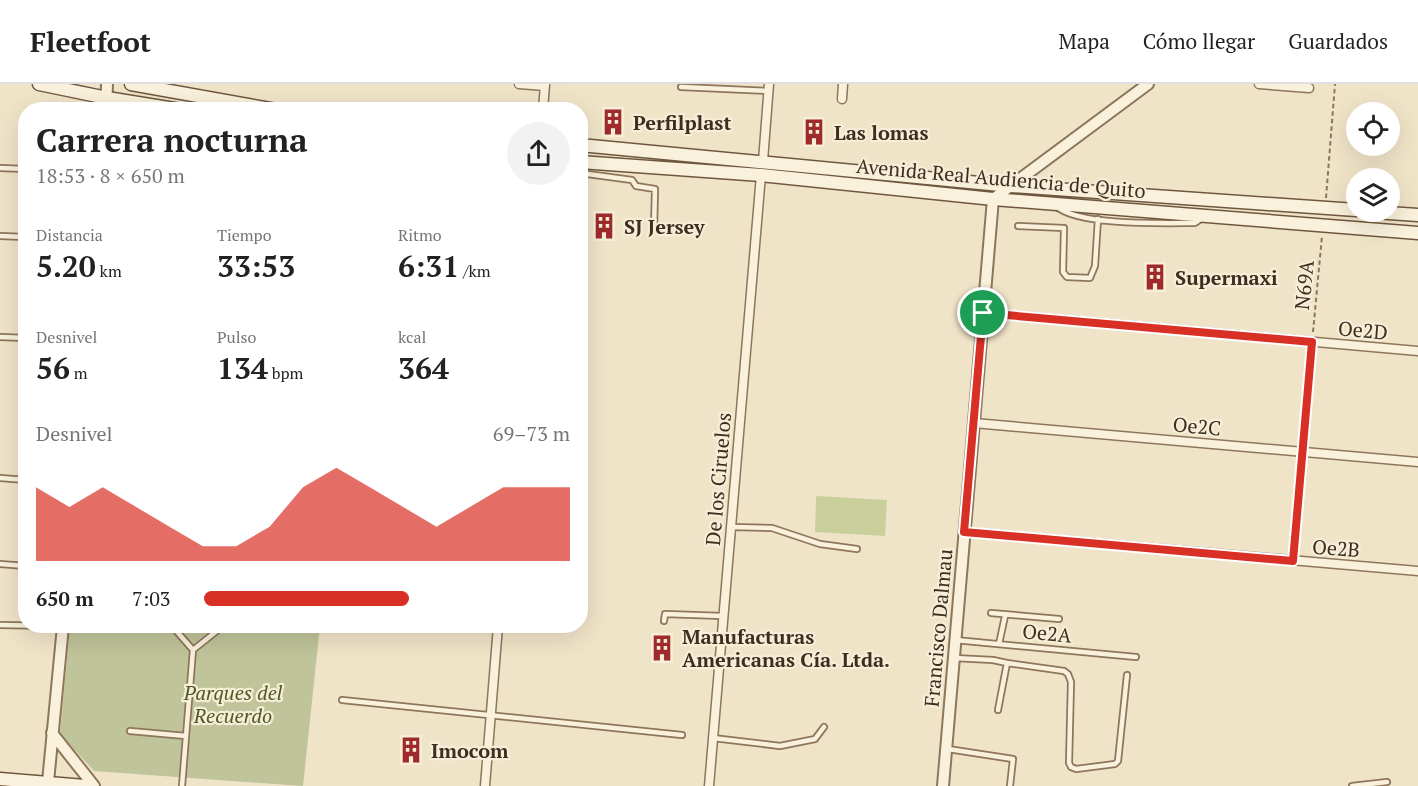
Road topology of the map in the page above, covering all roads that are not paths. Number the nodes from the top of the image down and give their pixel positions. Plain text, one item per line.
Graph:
1 (39, 84) edge
2 (108, 84) edge
3 (131, 84) edge
4 (519, 84) edge
5 (843, 84) edge
6 (1148, 84) edge
7 (1259, 84) edge
8 (545, 85) edge
9 (681, 87) dead end
10 (769, 87) edge
11 (1309, 88) dead end
12 (842, 99) dead end
13 (99, 102) edge
14 (106, 102) edge
15 (231, 102) edge
16 (544, 102) edge
17 (588, 146) edge
18 (763, 161) junction
19 (588, 163) edge
20 (0, 168) edge
21 (18, 169) edge
22 (588, 174) edge
23 (760, 176) junction
24 (1011, 186) junction
25 (993, 199) junction
26 (1053, 204) junction
27 (1346, 209) edge
28 (1400, 214) edge
29 (1418, 215) edge
30 (1128, 216) junction
31 (1098, 219) junction
32 (1018, 226) dead end
33 (654, 230) dead end
34 (1418, 233) edge
35 (0, 236) edge
36 (18, 237) edge
37 (983, 313) junction
38 (0, 337) edge
39 (18, 338) edge
40 (1418, 351) edge
41 (974, 423) junction
42 (1418, 462) edge
43 (0, 478) edge
44 (18, 479) edge
45 (731, 527) junction
46 (964, 532) junction
47 (857, 549) dead end
48 (0, 564) edge
49 (18, 565) edge
50 (1418, 571) edge
51 (991, 613) dead end
52 (1005, 615) junction
53 (723, 616) junction
54 (1059, 620) dead end
55 (664, 621) dead end
56 (0, 625) edge
57 (18, 625) edge
58 (62, 633) edge
59 (178, 633) edge
60 (215, 633) edge
61 (497, 633) edge
62 (955, 640) junction
63 (999, 644) junction
64 (194, 650) junction
65 (1136, 657) dead end
66 (954, 658) junction
67 (1007, 663) junction
68 (1127, 675) dead end
69 (342, 700) dead end
70 (998, 710) dead end
71 (490, 716) junction
72 (824, 727) dead end
73 (130, 731) dead end
74 (52, 733) junction
75 (682, 735) dead end
76 (186, 736) junction
77 (713, 738) junction
78 (946, 749) junction
79 (0, 779) edge
80 (48, 782) junction
81 (1387, 782) dead end
82 (85, 786) edge
83 (94, 786) edge
84 (182, 786) edge
85 (485, 786) edge
86 (709, 786) edge
87 (943, 786) edge
88 (1010, 786) edge
89 (1352, 786) edge

1 - 13 main road
2 - 14 street
3 - 15 main road
4 - 8 street
5 - 12 street
6 - 24 street
7 - 11 street
8 - 16 street
9 - 10 lane
10 - 18 street
17 - 18 main road, Avenida Real Audiencia de Quito
18 - 24 main road, Avenida Real Audiencia de Quito
19 - 23 main road, Avenida Real Audiencia de Quito
20 - 21 lane
22 - 33 lane
23 - 25 main road, Avenida Real Audiencia de Quito
23 - 45 street, De los Ciruelos
24 - 25 street
24 - 27 main road, Avenida Real Audiencia de Quito
25 - 26 main road, Avenida Real Audiencia de Quito
25 - 37 street, Francisco Dalmau
26 - 30 main road, Avenida Real Audiencia de Quito
26 - 31 lane
28 - 29 main road
30 - 31 lane
30 - 34 main road, Avenida Real Audiencia de Quito
31 - 32 lane
35 - 36 lane
37 - 40 street, Oe2D
37 - 41 street, Francisco Dalmau
38 - 39 lane
41 - 42 street, Oe2C
41 - 46 street, Francisco Dalmau
43 - 44 lane
45 - 47 lane
45 - 53 street, De los Ciruelos
46 - 50 street, Oe2B
46 - 62 street, Francisco Dalmau
48 - 49 lane
51 - 52 lane
52 - 54 lane
52 - 63 lane
53 - 55 lane
53 - 77 street, De los Ciruelos
56 - 57 lane
58 - 74 street
59 - 64 lane
60 - 64 lane
61 - 71 street
62 - 63 lane, Oe2A
62 - 66 street, Francisco Dalmau
63 - 65 lane, Oe2A
64 - 76 lane
66 - 67 lane
66 - 78 street, Francisco Dalmau
67 - 68 lane
67 - 70 lane
69 - 71 lane
71 - 75 lane
71 - 85 street
72 - 77 lane
73 - 76 lane
74 - 80 street
74 - 83 street
76 - 84 lane
77 - 86 street, De los Ciruelos
78 - 87 street, Francisco Dalmau
78 - 88 lane
79 - 80 main road
80 - 82 main road
81 - 89 lane

